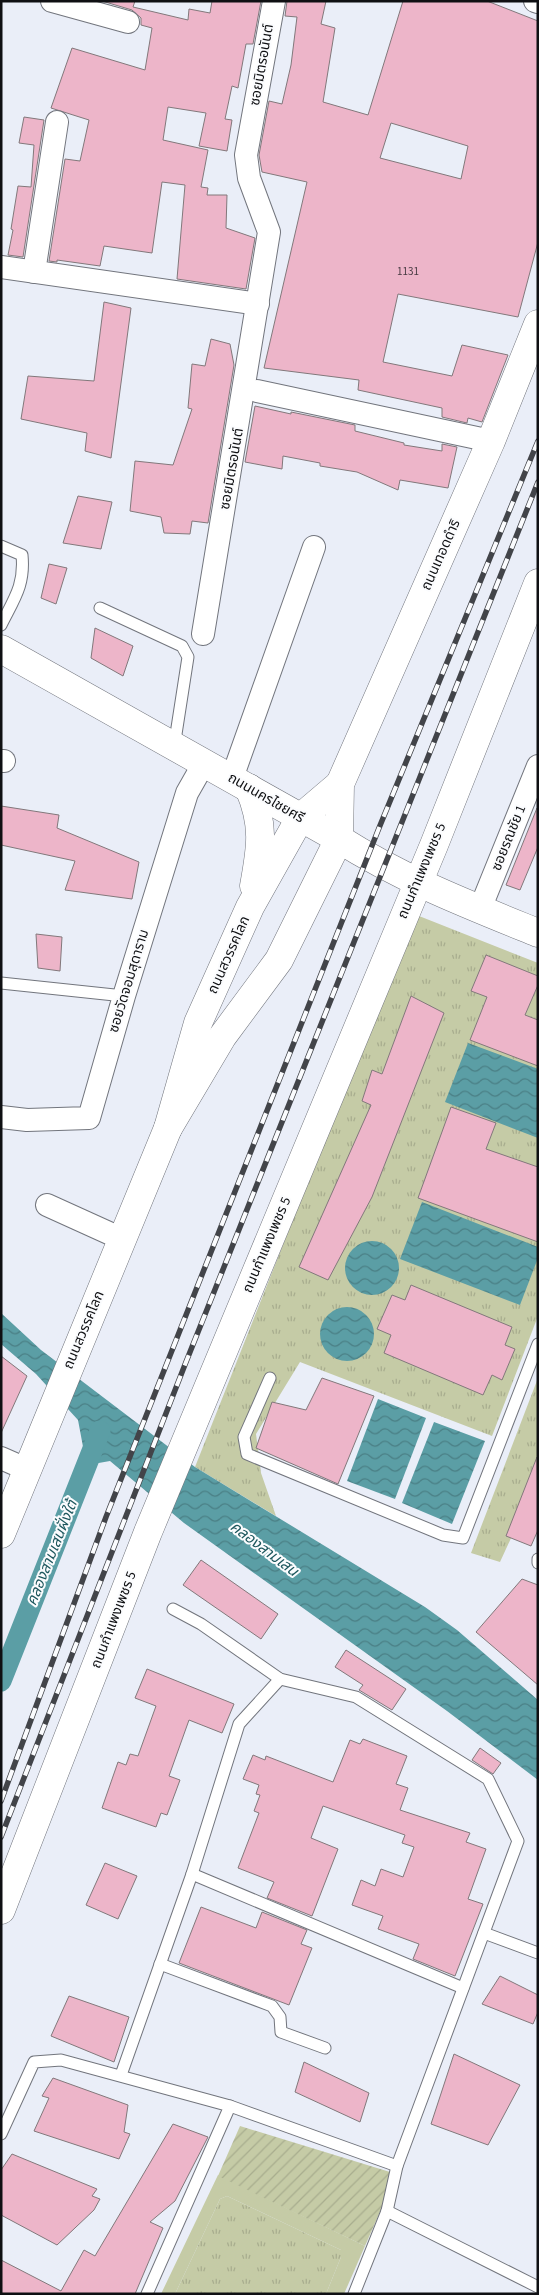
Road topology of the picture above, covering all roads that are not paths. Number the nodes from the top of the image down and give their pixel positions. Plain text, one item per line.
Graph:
1 (52, 1) edge
2 (274, 1) edge
3 (128, 22) dead end
4 (56, 122) dead end
5 (1, 267) edge
6 (34, 272) junction
7 (258, 304) junction
8 (538, 324) edge
9 (258, 391) dead end
10 (491, 441) junction
11 (1, 546) edge
12 (314, 547) dead end
13 (538, 583) edge
14 (100, 608) dead end
15 (1, 625) edge
16 (204, 634) dead end
17 (1, 649) edge
18 (174, 747) junction
19 (204, 763) junction
20 (538, 766) edge
21 (241, 783) junction
22 (340, 784) junction
23 (300, 818) junction
24 (340, 839) junction
25 (417, 884) junction
26 (250, 907) junction
27 (480, 909) junction
28 (538, 933) edge
29 (1, 983) edge
30 (124, 996) junction
31 (1, 1117) edge
32 (168, 1128) junction
33 (48, 1206) dead end
34 (122, 1239) junction
35 (538, 1344) edge
36 (270, 1378) dead end
37 (1, 1458) edge
38 (30, 1461) junction
39 (1, 1534) edge
40 (538, 1559) edge
41 (538, 1563) edge
42 (173, 1609) dead end
43 (280, 1679) junction
44 (192, 1874) junction
45 (1, 1910) edge
46 (484, 1933) junction
47 (538, 1953) edge
48 (160, 1964) junction
49 (463, 1988) junction
50 (325, 2048) dead end
51 (121, 2075) junction
52 (230, 2106) junction
53 (1, 2134) edge
54 (397, 2166) junction
55 (387, 2211) junction
56 (538, 2287) edge
57 (147, 2294) edge
58 (354, 2294) edge

1 - 3 street
2 - 7 street, ซอยมิตรอนันต์
4 - 6 street
5 - 6 street
6 - 7 street
7 - 16 street, ซอยมิตรอนันต์
8 - 10 street, ถนนเทอดดำริ
9 - 10 street
10 - 22 street, ถนนเทอดดำริ
11 - 15 lane
12 - 21 street
13 - 25 street, ถนนกำแพงเพชร 5
14 - 18 lane
17 - 18 street, ถนนนครไชยศรี
18 - 19 street, ถนนนครไชยศรี
19 - 21 street, ถนนนครไชยศรี
19 - 30 street, ซอยวัดจอมสุดาราม
20 - 27 street, ซอยรณชัย 1
21 - 23 street, ถนนนครไชยศรี
21 - 26 street
22 - 23 street, ถนนเทอดดำริ
22 - 24 street, ถนนเทอดดำริ
23 - 24 street, ถนนนครไชยศรี
23 - 26 street, ถนนสวรรคโลก
24 - 25 street, ถนนนครไชยศรี
24 - 32 street, ถนนสวรรคโลก
25 - 27 street, ถนนนครไชยศรี
25 - 45 street, ถนนกำแพงเพชร 5
26 - 32 street, ถนนสวรรคโลก
27 - 28 street, ถนนนครไชยศรี
29 - 30 lane
30 - 31 street, ซอยวัดจอมสุดาราม
32 - 34 street, ถนนสวรรคโลก
33 - 34 street
34 - 38 street, ถนนสวรรคโลก
35 - 36 lane
37 - 38 street
38 - 39 street, ถนนสวรรคโลก
40 - 41 lane
42 - 43 lane
43 - 44 lane
43 - 46 lane
44 - 48 lane
44 - 49 lane
46 - 47 lane
46 - 49 lane
48 - 50 lane
48 - 51 lane
49 - 54 lane
51 - 52 lane
51 - 53 lane
52 - 54 lane
52 - 57 lane
54 - 55 lane
55 - 56 lane
55 - 58 lane

